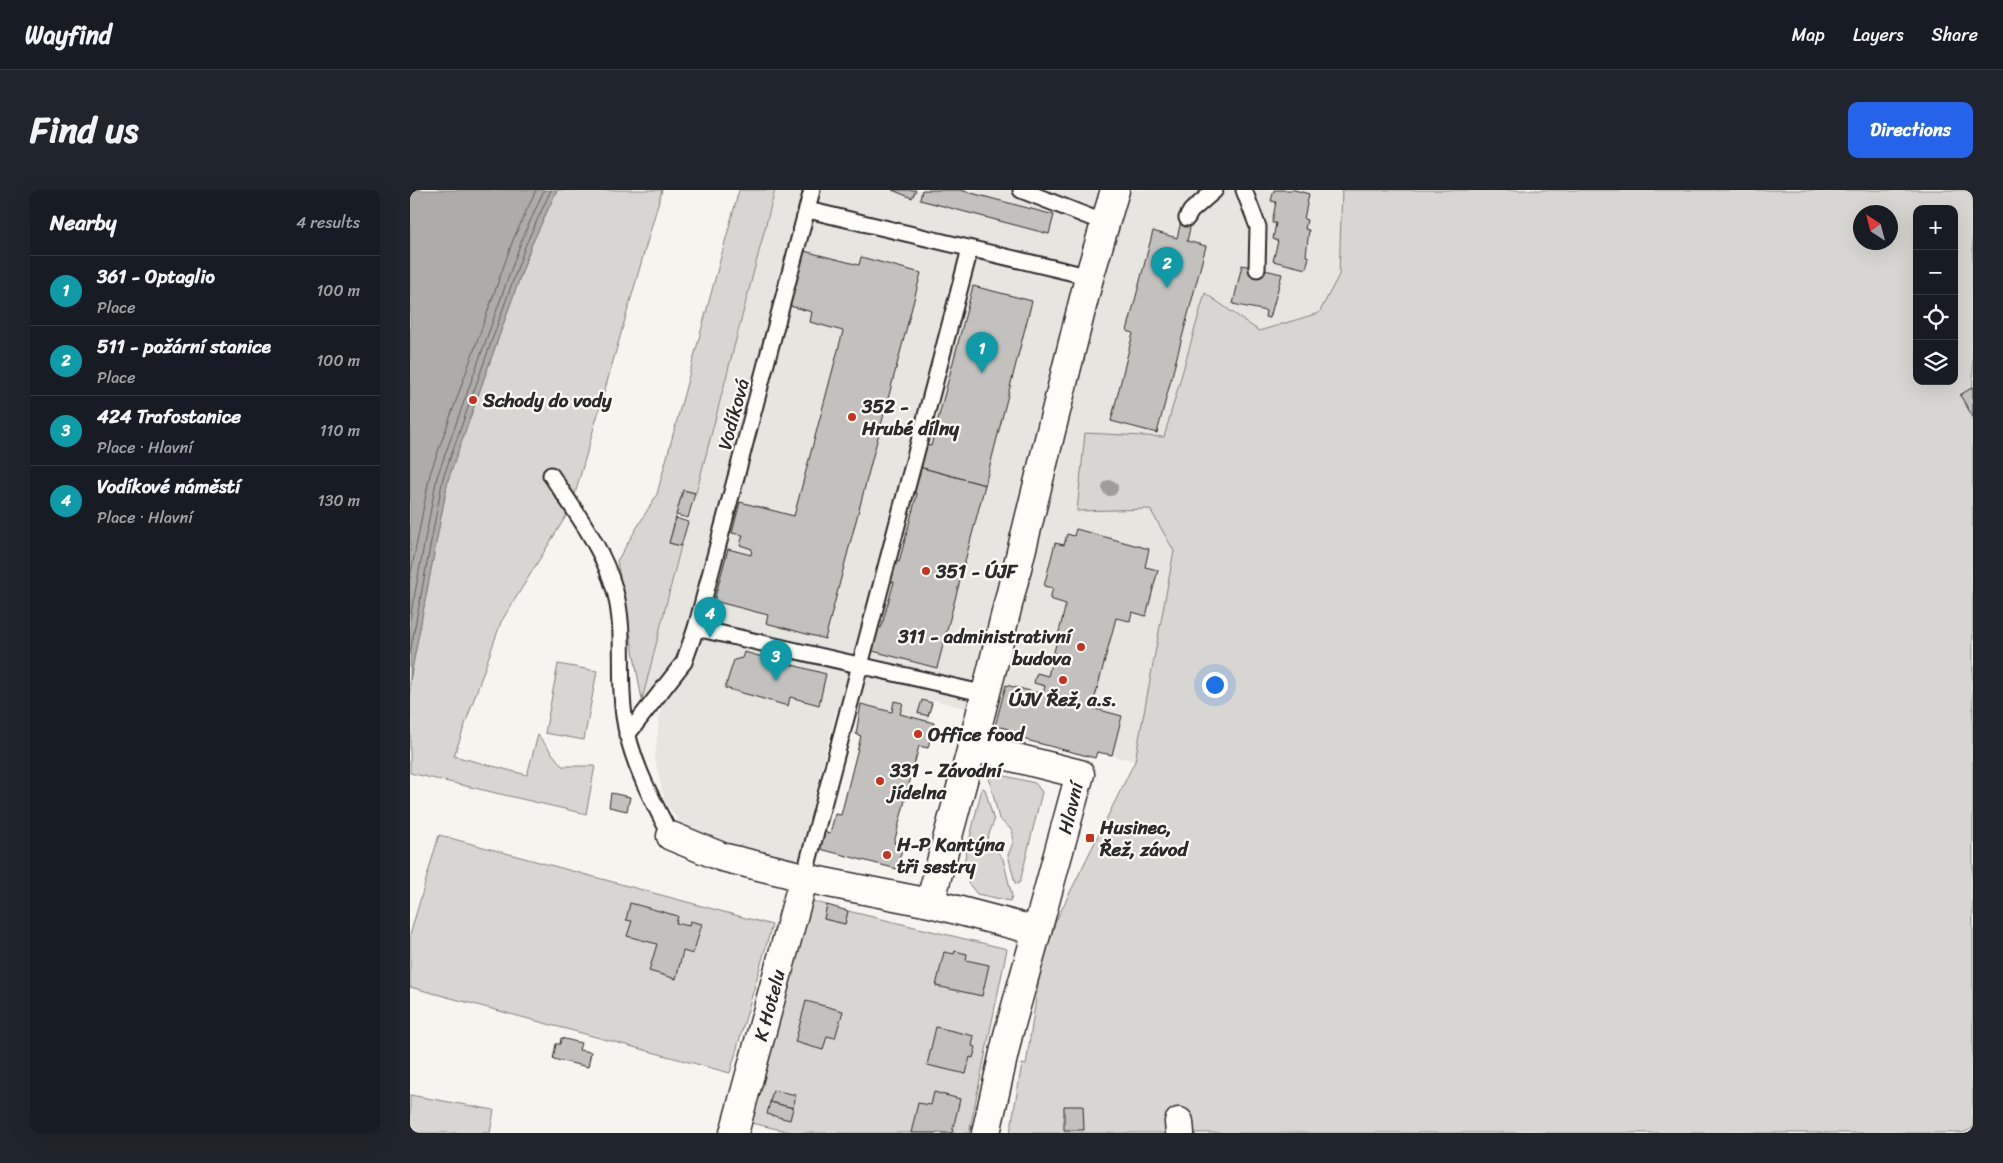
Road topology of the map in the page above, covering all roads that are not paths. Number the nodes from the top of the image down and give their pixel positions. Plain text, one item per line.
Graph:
1 (812, 190) edge
2 (1021, 190) edge
3 (1214, 190) edge
4 (1244, 190) edge
5 (1109, 192) edge
6 (808, 210) junction
7 (1187, 218) dead end
8 (1105, 223) junction
9 (970, 249) junction
10 (1257, 269) dead end
11 (1089, 278) junction
12 (551, 475) dead end
13 (696, 628) junction
14 (860, 666) junction
15 (986, 694) junction
16 (627, 735) junction
17 (972, 747) junction
18 (671, 836) joint
19 (804, 877) junction
20 (930, 903) junction
21 (1037, 931) junction
22 (734, 1133) edge
23 (986, 1133) edge

1 - 6 lane, Vodíková
2 - 8 lane
3 - 7 lane
4 - 10 lane
5 - 8 street
6 - 9 lane
6 - 13 lane, Vodíková
8 - 11 street
9 - 11 lane
9 - 14 lane
11 - 15 street
12 - 16 lane
13 - 14 lane
13 - 16 lane, Vodíková
14 - 15 lane
14 - 19 lane
15 - 17 street
16 - 18 lane
17 - 20 street
17 - 21 street, Hlavní
18 - 19 street
19 - 20 street
19 - 22 street, K Hotelu
20 - 21 street
21 - 23 street, Hlavní

